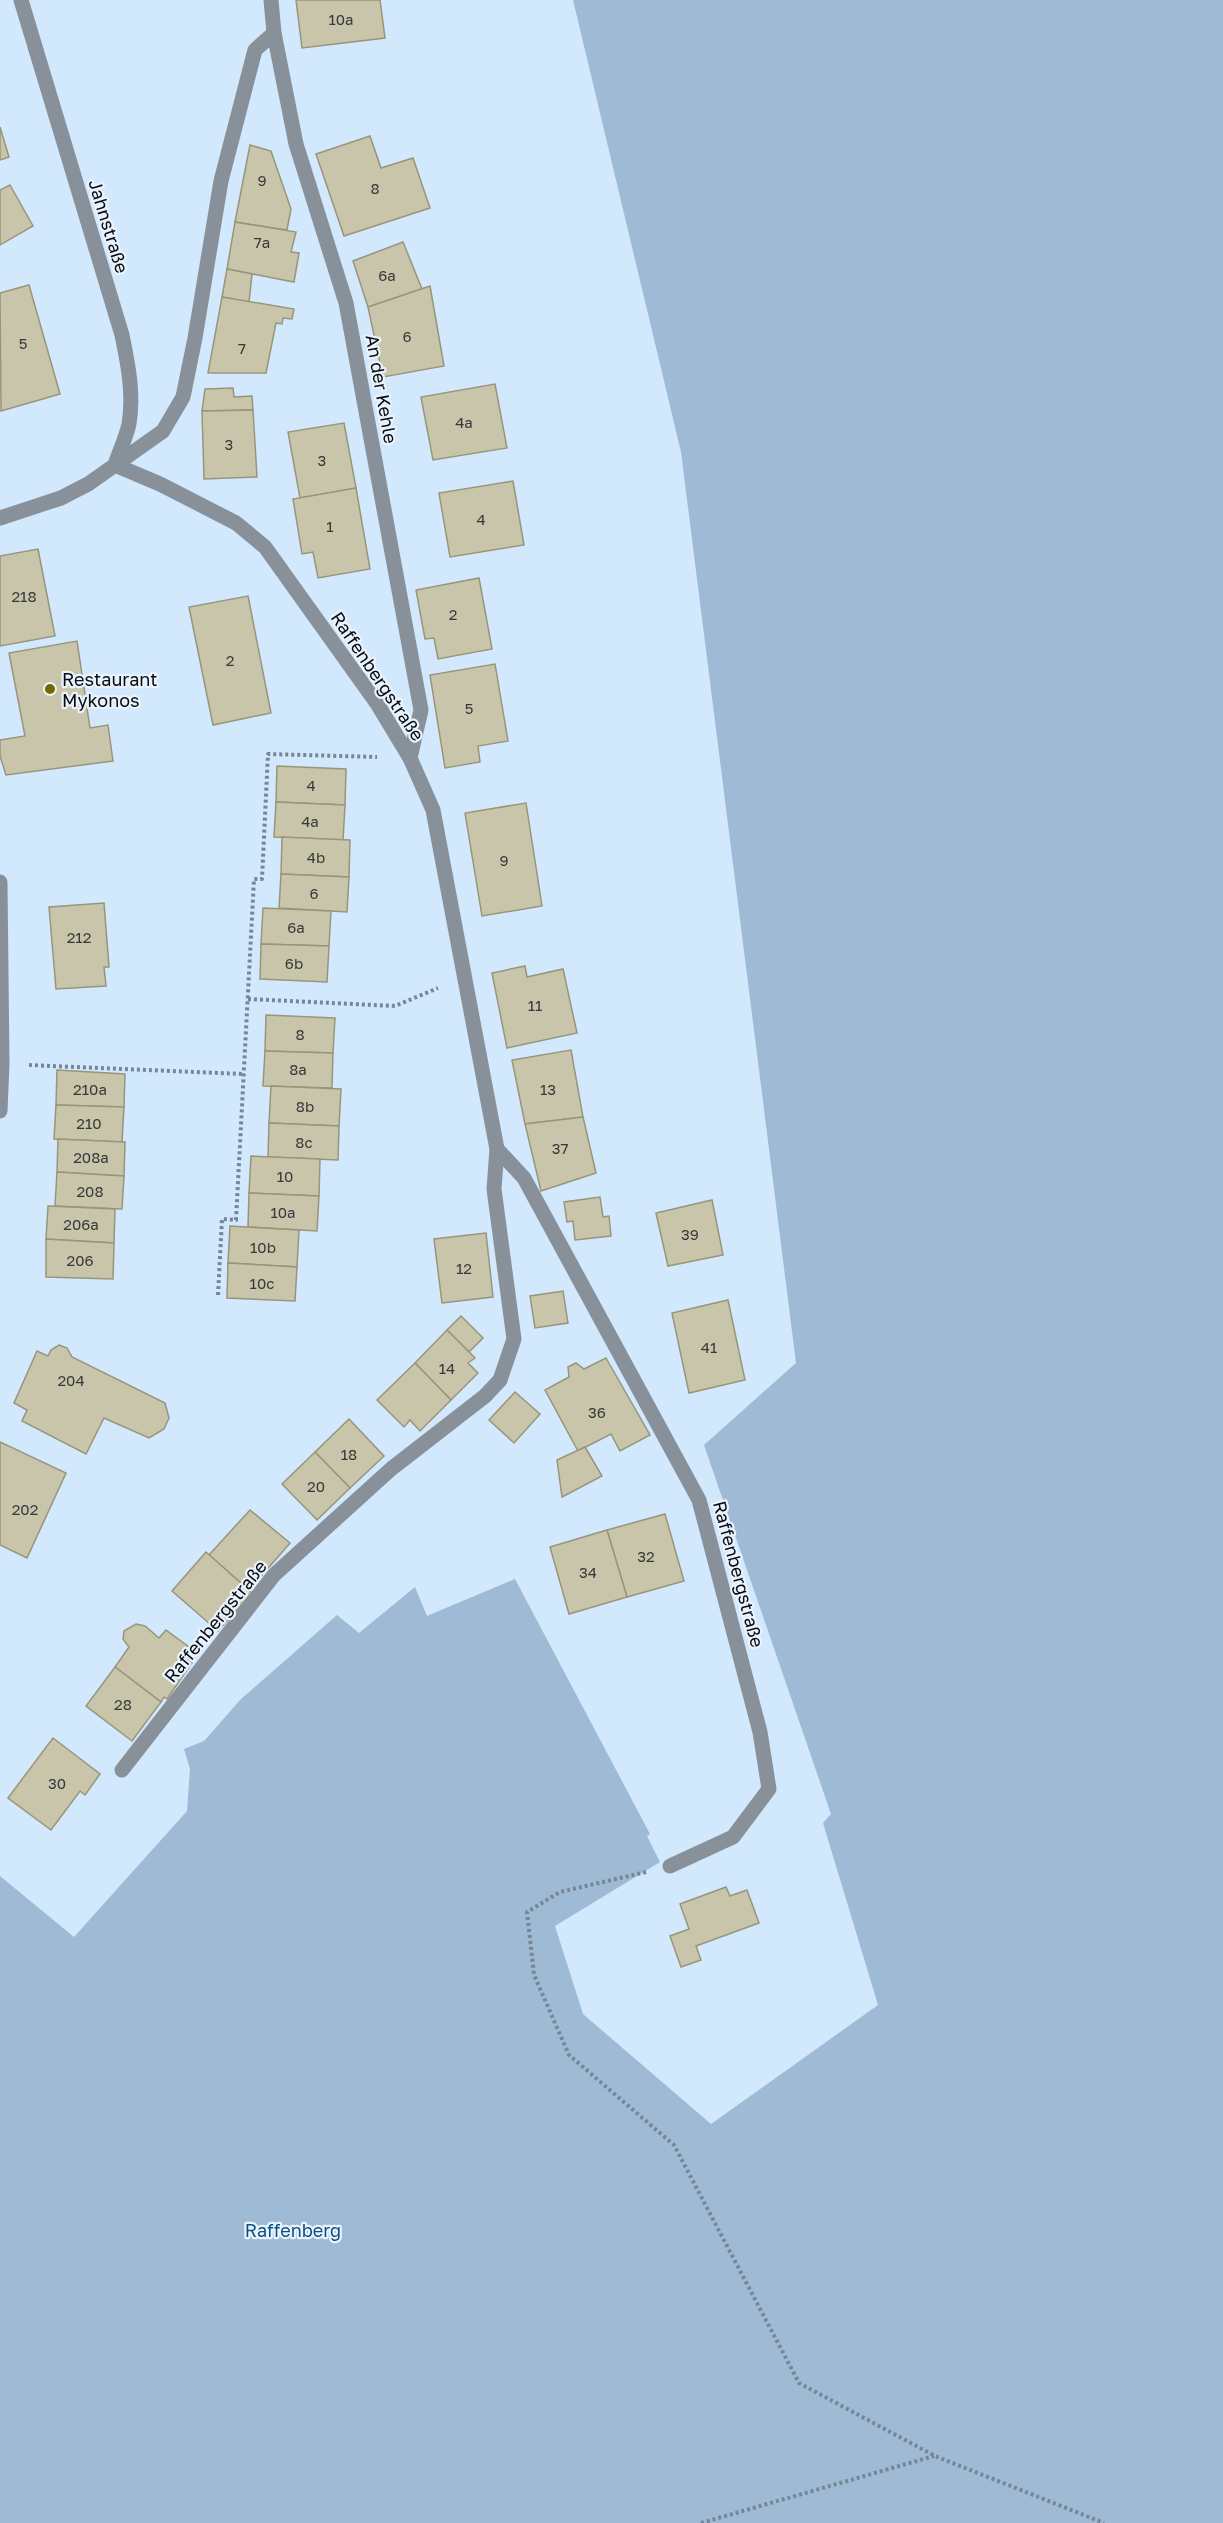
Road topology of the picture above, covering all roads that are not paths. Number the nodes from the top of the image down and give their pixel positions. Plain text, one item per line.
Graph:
1 (21, 0) edge
2 (271, 0) edge
3 (274, 33) junction
4 (115, 465) junction
5 (0, 518) edge
6 (410, 758) junction
7 (0, 882) edge
8 (0, 1111) edge
9 (497, 1149) junction
10 (122, 1770) dead end
11 (670, 1866) road end

1 - 4 street, Jahnstraße
2 - 3 street, An der Kehle
3 - 4 street
3 - 6 street, An der Kehle
4 - 5 street
4 - 6 street, Raffenbergstraße
6 - 9 street, Raffenbergstraße
7 - 8 street
9 - 10 street, Raffenbergstraße
9 - 11 street, Raffenbergstraße

